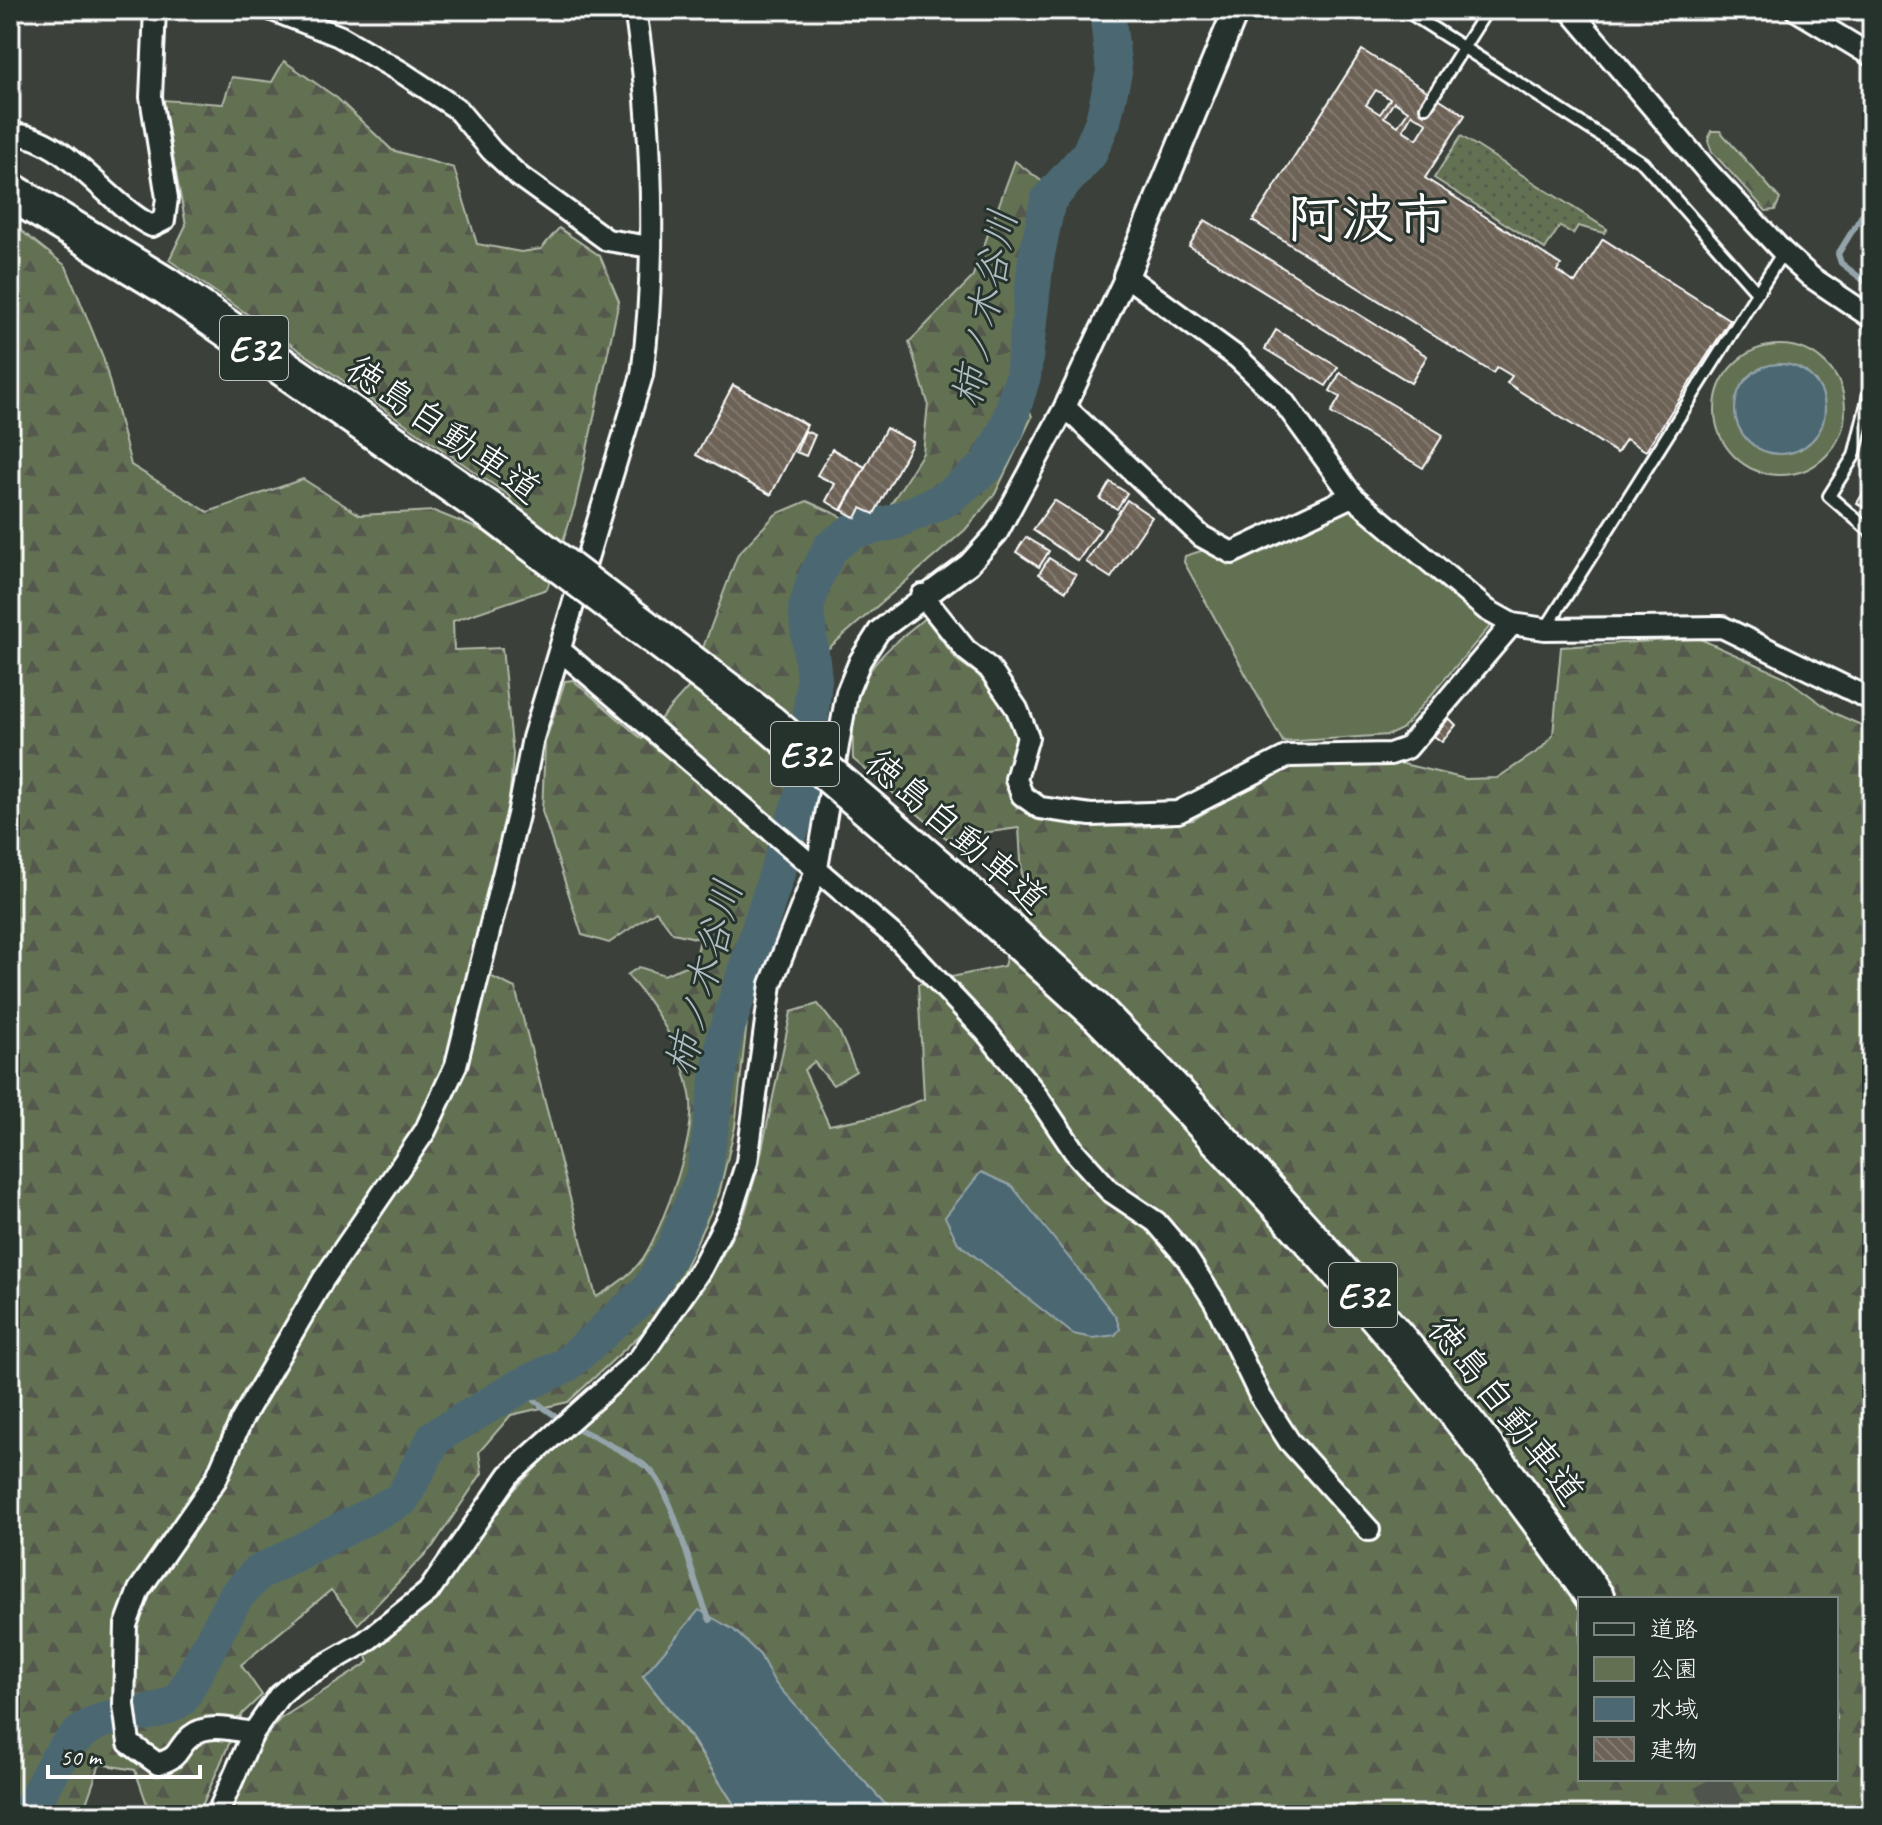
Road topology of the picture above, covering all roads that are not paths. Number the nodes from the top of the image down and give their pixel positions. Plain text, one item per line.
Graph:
1 (155, 10) edge
2 (272, 10) edge
3 (635, 10) edge
4 (1236, 10) edge
5 (1405, 10) edge
6 (1487, 10) edge
7 (1570, 10) edge
8 (1796, 10) edge
9 (1465, 47) junction
10 (1872, 56) edge
11 (1426, 107) dead end
12 (10, 135) edge
13 (10, 191) edge
14 (650, 247) junction
15 (1783, 252) junction
16 (1126, 276) junction
17 (1757, 292) junction
18 (1872, 318) edge
19 (1872, 383) edge
20 (1065, 407) junction
21 (1352, 496) junction
22 (1872, 533) edge
23 (922, 595) junction
24 (1512, 624) junction
25 (1545, 629) junction
26 (560, 650) junction
27 (1872, 700) edge
28 (817, 868) junction
29 (1369, 1530) dead end
30 (1595, 1597) edge
31 (253, 1733) junction
32 (217, 1815) edge

1 - 12 street
2 - 14 street
3 - 14 street
4 - 16 street
5 - 9 lane
6 - 9 lane
7 - 15 street
8 - 10 street
9 - 11 lane
9 - 17 lane
13 - 30 highway, 徳島自動車道 / E32, bridge
14 - 26 street
15 - 17 lane
15 - 18 street
16 - 20 street
16 - 21 street
17 - 25 lane
19 - 22 lane
20 - 21 street
20 - 23 street
21 - 24 street
23 - 24 street
23 - 28 street
24 - 25 street
25 - 27 street
26 - 28 street
26 - 31 street
28 - 29 street
28 - 31 street
31 - 32 street

